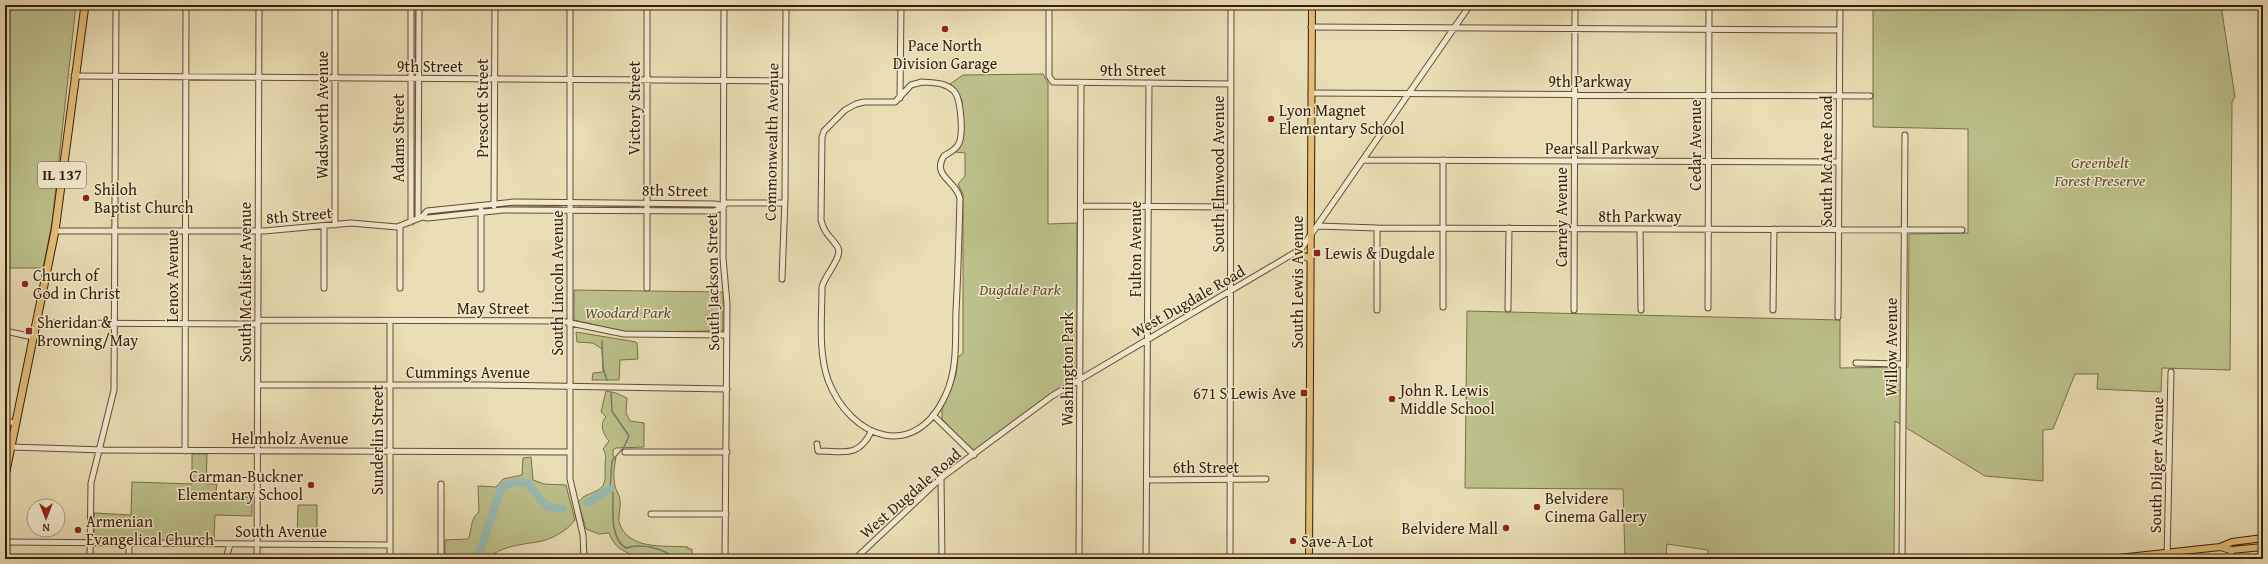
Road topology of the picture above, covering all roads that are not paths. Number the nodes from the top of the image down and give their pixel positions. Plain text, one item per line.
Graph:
1 (85, 5) edge
2 (116, 5) edge
3 (186, 5) edge
4 (259, 5) edge
5 (335, 5) edge
6 (411, 5) edge
7 (418, 5) edge
8 (494, 5) edge
9 (570, 5) edge
10 (647, 5) edge
11 (724, 5) edge
12 (786, 5) edge
13 (901, 5) edge
14 (1049, 5) edge
15 (1231, 5) edge
16 (1312, 5) edge
17 (1470, 5) edge
18 (1575, 5) edge
19 (1709, 5) edge
20 (1840, 5) edge
21 (1311, 27) junction
22 (1455, 28) junction
23 (1575, 28) junction
24 (1709, 29) junction
25 (1840, 30) junction
26 (74, 76) junction
27 (116, 77) junction
28 (185, 77) junction
29 (258, 77) junction
30 (335, 78) junction
31 (411, 79) junction
32 (418, 79) junction
33 (495, 79) junction
34 (570, 80) junction
35 (647, 80) junction
36 (724, 81) junction
37 (786, 81) junction
38 (1081, 83) junction
39 (1149, 84) junction
40 (1231, 84) junction
41 (1311, 93) junction
42 (1410, 94) junction
43 (1575, 94) junction
44 (1709, 95) junction
45 (1840, 96) junction
46 (1870, 96) dead end
47 (900, 98) junction
48 (1905, 135) dead end
49 (1364, 160) junction
50 (1443, 160) junction
51 (1575, 161) junction
52 (1708, 162) junction
53 (1839, 162) junction
54 (570, 202) junction
55 (494, 203) junction
56 (647, 203) junction
57 (783, 203) junction
58 (481, 204) junction
59 (724, 205) junction
60 (1081, 206) junction
61 (1148, 206) junction
62 (1231, 207) junction
63 (494, 210) junction
64 (570, 210) junction
65 (647, 210) junction
66 (481, 211) junction
67 (420, 218) junction
68 (411, 222) junction
69 (335, 225) junction
70 (1318, 226) junction
71 (324, 227) junction
72 (400, 227) junction
73 (1377, 228) junction
74 (1443, 228) junction
75 (1509, 228) junction
76 (1574, 229) junction
77 (1640, 229) junction
78 (1708, 229) junction
79 (1774, 229) junction
80 (1839, 230) junction
81 (1904, 230) junction
82 (1962, 230) dead end
83 (55, 231) junction
84 (116, 232) junction
85 (185, 232) junction
86 (258, 232) junction
87 (1310, 237) junction
88 (1296, 252) junction
89 (1310, 260) junction
90 (782, 278) dead end
91 (324, 288) dead end
92 (400, 288) dead end
93 (647, 288) dead end
94 (482, 289) dead end
95 (1231, 291) junction
96 (1443, 307) dead end
97 (1708, 308) dead end
98 (1508, 309) dead end
99 (1377, 310) dead end
100 (1574, 310) dead end
101 (1641, 310) dead end
102 (1773, 310) dead end
103 (1838, 316) dead end
104 (390, 321) junction
105 (258, 322) junction
106 (570, 322) junction
107 (36, 323) junction
108 (115, 325) junction
109 (185, 325) junction
110 (5, 331) edge
111 (726, 335) junction
112 (33, 337) junction
113 (1148, 340) junction
114 (1856, 363) dead end
115 (1904, 364) junction
116 (2171, 372) dead end
117 (1080, 379) junction
118 (258, 385) junction
119 (390, 385) junction
120 (571, 386) junction
121 (727, 389) junction
122 (933, 415) junction
123 (5, 421) edge
124 (16, 423) junction
125 (871, 432) junction
126 (817, 444) dead end
127 (11, 447) junction
128 (99, 450) junction
129 (185, 450) junction
130 (257, 451) junction
131 (390, 451) junction
132 (570, 452) junction
133 (625, 452) dead end
134 (727, 452) junction
135 (974, 454) junction
136 (5, 476) edge
137 (941, 478) junction
138 (1230, 479) junction
139 (1266, 479) dead end
140 (1146, 480) junction
141 (441, 484) dead end
142 (651, 514) dead end
143 (726, 514) junction
144 (2263, 538) edge
145 (5, 542) edge
146 (90, 544) junction
147 (129, 544) junction
148 (230, 544) junction
149 (257, 545) junction
150 (390, 545) junction
151 (2220, 547) junction
152 (2263, 547) edge
153 (2230, 550) junction
154 (2168, 556) edge
155 (90, 559) edge
156 (129, 559) edge
157 (226, 559) edge
158 (257, 559) edge
159 (390, 559) edge
160 (441, 559) edge
161 (584, 559) edge
162 (725, 559) edge
163 (855, 559) edge
164 (942, 559) edge
165 (1079, 559) edge
166 (1146, 559) edge
167 (1230, 559) edge
168 (1309, 559) edge
169 (1902, 559) edge
170 (2109, 559) edge
171 (2231, 559) edge

1 - 26 highway, IL 137
2 - 27 street
3 - 28 street, Lenox Avenue
4 - 29 street, South McAlister Avenue
5 - 30 street, Wadsworth Avenue
6 - 31 street, Adams Street
7 - 32 street, Adams Street
8 - 33 street, Prescott Street
9 - 34 street, South Lincoln Avenue
10 - 35 street, Victory Street
11 - 36 street, South Jackson Street
12 - 37 street, Commonwealth Avenue
13 - 47 street
14 - 38 street, 9th Street
15 - 40 street, South Elmwood Avenue
16 - 21 main road, South Lewis Avenue
17 - 22 street, West Dugdale Road
18 - 23 street, Carney Avenue
19 - 24 street, Cedar Avenue
20 - 25 street, South McAree Road
21 - 22 street
21 - 41 main road, South Lewis Avenue
22 - 23 street
22 - 42 street, West Dugdale Road
23 - 24 street
23 - 43 street, Carney Avenue
24 - 25 street
24 - 44 street, Cedar Avenue
25 - 45 street, South McAree Road
26 - 27 street, 9th Street
26 - 83 highway, IL 137
27 - 28 street, 9th Street
27 - 84 street
28 - 29 street, 9th Street
28 - 85 street, Lenox Avenue
29 - 30 street, 9th Street
29 - 86 street, South McAlister Avenue
30 - 31 street, 9th Street
30 - 69 street, Wadsworth Avenue
31 - 32 street, 9th Street
31 - 68 street, Adams Street
32 - 33 street, 9th Street
32 - 67 street, Adams Street
33 - 34 street, 9th Street
33 - 55 street, Prescott Street
34 - 35 street, 9th Street
34 - 54 street, South Lincoln Avenue
35 - 36 street, 9th Street
35 - 56 street, Victory Street
36 - 37 street, 9th Street
36 - 59 street, South Jackson Street
37 - 57 street, Commonwealth Avenue
38 - 39 street, 9th Street
38 - 60 street, Washington Park
39 - 40 street, 9th Street
39 - 61 street, Fulton Avenue
40 - 62 street, South Elmwood Avenue
41 - 42 street, 9th Parkway
41 - 87 main road, South Lewis Avenue
42 - 43 street, 9th Parkway
42 - 49 street, West Dugdale Road
43 - 44 street, 9th Parkway
43 - 51 street, Carney Avenue
44 - 45 street, 9th Parkway
44 - 52 street, Cedar Avenue
45 - 46 street, 9th Parkway
45 - 53 street, South McAree Road
47 - 122 street
47 - 125 street
48 - 81 street, Willow Avenue
49 - 50 street, Pearsall Parkway
49 - 70 street, West Dugdale Road
50 - 51 street, Pearsall Parkway
50 - 74 street
51 - 52 street, Pearsall Parkway
51 - 76 street, Carney Avenue
52 - 53 street, Pearsall Parkway
52 - 78 street, Cedar Avenue
53 - 80 street, South McAree Road
54 - 55 street, 8th Street
54 - 56 street, 8th Street
54 - 64 street, South Lincoln Avenue
55 - 58 street, 8th Street
55 - 63 street, Prescott Street
56 - 59 street, 8th Street
56 - 65 street, Victory Street
57 - 59 street, 8th Street
57 - 90 street, Commonwealth Avenue
58 - 66 street
58 - 67 street, 8th Street
59 - 65 street, 8th Street
59 - 111 street, South Jackson Street
60 - 61 street
60 - 117 street, Washington Park
61 - 62 street
61 - 113 street, Fulton Avenue
62 - 95 street, South Elmwood Avenue
63 - 64 street, 8th Street
63 - 66 street, 8th Street
64 - 65 street, 8th Street
64 - 106 street, South Lincoln Avenue
65 - 93 street, Victory Street
66 - 67 street, 8th Street
66 - 94 street
67 - 68 street, 8th Street
68 - 72 street, 8th Street
69 - 71 street, 8th Street
69 - 72 street, 8th Street
70 - 73 street, 8th Parkway
70 - 87 street, West Dugdale Road
71 - 86 street, 8th Street
71 - 91 street
72 - 92 street
73 - 74 street, 8th Parkway
73 - 99 street
74 - 75 street, 8th Parkway
74 - 96 street
75 - 76 street, 8th Parkway
75 - 98 street
76 - 77 street, 8th Parkway
76 - 100 street, Carney Avenue
77 - 78 street, 8th Parkway
77 - 101 street
78 - 79 street, 8th Parkway
78 - 97 street, Cedar Avenue
79 - 80 street, 8th Parkway
79 - 102 street
80 - 81 street, 8th Parkway
80 - 103 street, South McAree Road
81 - 82 street, 8th Parkway
81 - 115 street, Willow Avenue
83 - 84 street, 8th Street
83 - 107 highway, IL 137
84 - 85 street, 8th Street
84 - 108 street
85 - 86 street, 8th Street
85 - 109 street, Lenox Avenue
86 - 105 street, South McAlister Avenue
87 - 88 street, West Dugdale Road
87 - 89 main road, South Lewis Avenue
88 - 89 main road
88 - 95 street, West Dugdale Road
89 - 168 main road, South Lewis Avenue
95 - 113 street, West Dugdale Road
95 - 138 street, South Elmwood Avenue
104 - 105 street, May Street
104 - 106 street, May Street
104 - 119 street, Sunderlin Street
105 - 109 street, May Street
105 - 118 street, South McAlister Avenue
106 - 111 street, May Street
106 - 120 street, South Lincoln Avenue
107 - 108 street, May Street
107 - 112 highway, IL 137
108 - 109 street, May Street
108 - 128 street
109 - 129 street, Lenox Avenue
110 - 112 street
111 - 121 street, South Jackson Street
112 - 124 highway, IL 137
113 - 117 street, West Dugdale Road
113 - 140 street, Fulton Avenue
114 - 115 street
115 - 169 street, Willow Avenue
116 - 154 street, South Dilger Avenue
117 - 135 street, West Dugdale Road
117 - 165 street, Washington Park
118 - 119 street, Cummings Avenue
118 - 130 street, South McAlister Avenue
119 - 120 street, Cummings Avenue
119 - 131 street, Sunderlin Street
120 - 121 street, Cummings Avenue
120 - 132 street, South Lincoln Avenue
121 - 134 street, South Jackson Street
122 - 125 street
122 - 135 street
123 - 124 street
124 - 127 highway, IL 137
125 - 126 street
127 - 128 street, Helmholz Avenue
127 - 136 highway, IL 137
128 - 129 street, Helmholz Avenue
128 - 146 street
129 - 130 street, Helmholz Avenue
130 - 131 street, Helmholz Avenue
130 - 149 street, South McAlister Avenue
131 - 132 street, Helmholz Avenue
131 - 150 street, Sunderlin Street
132 - 161 street, South Lincoln Avenue
133 - 134 street
134 - 143 street, South Jackson Street
135 - 137 street, West Dugdale Road
137 - 163 street, West Dugdale Road
137 - 164 street
138 - 139 street, 6th Street
138 - 140 street, 6th Street
138 - 167 street, South Elmwood Avenue
140 - 166 street, Fulton Avenue
141 - 160 street
142 - 143 street
143 - 162 street, South Jackson Street
144 - 151 main road
145 - 146 street, South Avenue
146 - 147 street, South Avenue
146 - 155 street
147 - 148 street, South Avenue
147 - 156 street
148 - 149 street, South Avenue
148 - 157 street
149 - 150 street, South Avenue
149 - 158 street, South McAlister Avenue
150 - 159 street, Sunderlin Street
151 - 153 main road
151 - 154 main road
152 - 153 main road
153 - 171 street
154 - 170 main road

